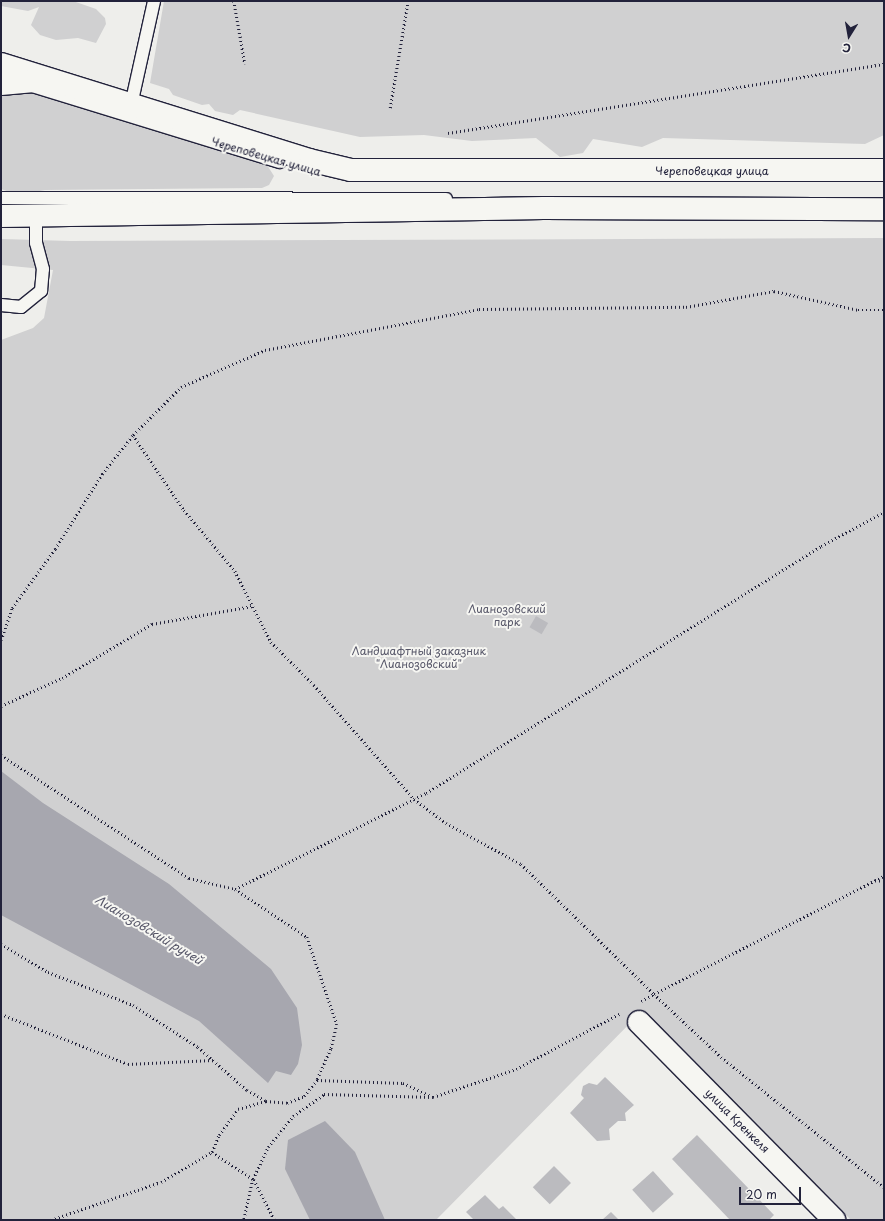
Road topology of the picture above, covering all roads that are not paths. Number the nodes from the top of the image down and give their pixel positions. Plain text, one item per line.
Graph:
1 (154, 1) edge
2 (1, 64) edge
3 (7, 80) edge
4 (55, 81) junction
5 (131, 105) junction
6 (884, 170) edge
7 (540, 172) junction
8 (1, 199) edge
9 (544, 208) junction
10 (884, 209) edge
11 (1, 216) edge
12 (36, 216) junction
13 (1, 305) edge
14 (639, 1022) dead end
15 (834, 1220) edge

1 - 5 lane
2 - 4 main road, Череповецкая улица
3 - 4 main road
3 - 7 lane, Череповецкая улица
4 - 5 main road, Череповецкая улица
5 - 7 main road, Череповецкая улица
6 - 7 main road, Череповецкая улица
8 - 9 lane
8 - 12 main road
9 - 10 main road
9 - 12 main road
11 - 12 main road
12 - 13 lane
14 - 15 main road, улица Кренкеля

